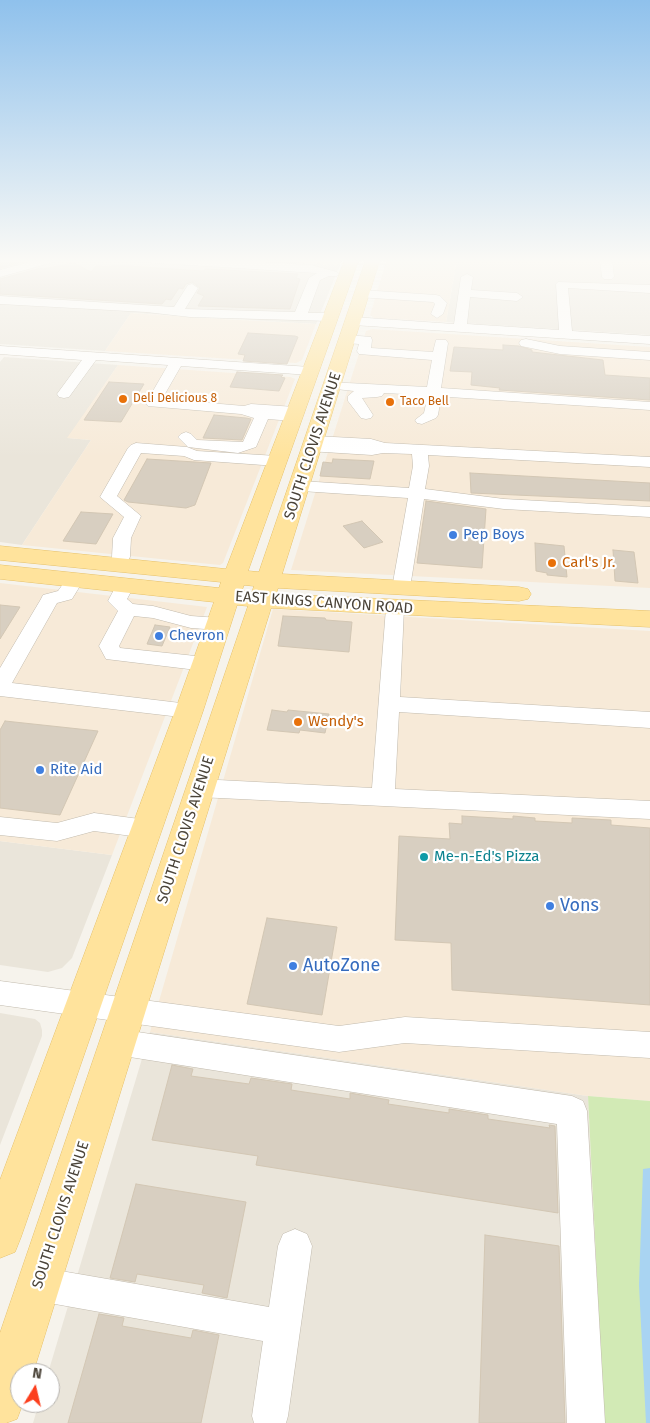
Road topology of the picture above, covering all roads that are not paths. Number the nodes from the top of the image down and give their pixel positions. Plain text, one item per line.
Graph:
1 (327, 325) edge
2 (349, 325) edge
3 (356, 325) edge
4 (390, 325) edge
5 (396, 325) edge
6 (404, 325) edge
7 (565, 325) edge
8 (460, 328) joint
9 (442, 332) junction
10 (355, 333) junction
11 (566, 334) junction
12 (650, 340) edge
13 (0, 350) edge
14 (92, 356) junction
15 (438, 356) junction
16 (650, 356) edge
17 (178, 362) junction
18 (310, 371) junction
19 (332, 385) junction
20 (433, 392) junction
21 (64, 394) dead end
22 (650, 406) edge
23 (326, 408) junction
24 (246, 410) junction
25 (263, 414) junction
26 (294, 414) junction
27 (366, 415) dead end
28 (422, 420) dead end
29 (186, 436) dead end
30 (314, 444) junction
31 (420, 450) junction
32 (277, 461) junction
33 (650, 462) edge
34 (300, 486) junction
35 (416, 493) junction
36 (650, 512) edge
37 (0, 553) edge
38 (0, 572) edge
39 (74, 581) junction
40 (123, 586) junction
41 (232, 587) junction
42 (265, 590) junction
43 (398, 598) junction
44 (650, 601) edge
45 (650, 619) edge
46 (219, 624) junction
47 (205, 664) junction
48 (0, 687) edge
49 (389, 704) junction
50 (189, 711) junction
51 (650, 720) edge
52 (200, 788) junction
53 (384, 797) junction
54 (650, 810) edge
55 (0, 826) edge
56 (147, 829) junction
57 (0, 992) edge
58 (84, 1005) junction
59 (122, 1027) junction
60 (650, 1045) edge
61 (0, 1237) edge
62 (295, 1246) dead end
63 (38, 1284) junction
64 (283, 1327) junction
65 (0, 1402) edge
66 (270, 1416) dead end
67 (586, 1423) edge

1 - 18 main road, SOUTH CLOVIS AVENUE
2 - 10 main road
3 - 10 main road, SOUTH CLOVIS AVENUE
4 - 10 street
5 - 10 street
6 - 9 street
7 - 11 street
8 - 9 street
8 - 11 street
9 - 15 street
9 - 16 street
10 - 15 street
10 - 19 main road, SOUTH CLOVIS AVENUE
11 - 12 street
13 - 14 street
14 - 17 street
14 - 21 street
15 - 20 street
17 - 18 street
17 - 24 street
18 - 23 main road
18 - 26 main road, SOUTH CLOVIS AVENUE
19 - 20 street
19 - 23 main road, SOUTH CLOVIS AVENUE
20 - 22 street
23 - 30 main road, SOUTH CLOVIS AVENUE
24 - 25 street
24 - 26 street
25 - 26 street
25 - 29 street
26 - 30 main road
26 - 32 main road, SOUTH CLOVIS AVENUE
27 - 28 street
30 - 31 street
30 - 34 main road, SOUTH CLOVIS AVENUE
31 - 33 street
31 - 35 street
32 - 40 street
32 - 41 main road, SOUTH CLOVIS AVENUE
34 - 35 street
34 - 42 main road, SOUTH CLOVIS AVENUE
35 - 36 street
35 - 43 street
37 - 40 main road, EAST KINGS CANYON ROAD
38 - 39 main road, EAST KINGS CANYON ROAD
39 - 40 main road, EAST KINGS CANYON ROAD
39 - 48 street
40 - 41 main road, EAST KINGS CANYON ROAD
40 - 46 street
40 - 47 street
41 - 42 main road, EAST KINGS CANYON ROAD
41 - 46 main road, SOUTH CLOVIS AVENUE
42 - 43 main road, EAST KINGS CANYON ROAD
42 - 52 main road, SOUTH CLOVIS AVENUE
43 - 44 main road, EAST KINGS CANYON ROAD
43 - 45 main road, EAST KINGS CANYON ROAD
43 - 49 street
46 - 47 main road, SOUTH CLOVIS AVENUE
47 - 50 main road, SOUTH CLOVIS AVENUE
48 - 50 street
49 - 51 street
49 - 53 street
50 - 56 main road, SOUTH CLOVIS AVENUE
52 - 53 street
52 - 59 main road, SOUTH CLOVIS AVENUE
53 - 54 street
55 - 56 street
56 - 58 main road, SOUTH CLOVIS AVENUE
57 - 58 street
58 - 59 street
58 - 61 main road, SOUTH CLOVIS AVENUE
59 - 60 street
59 - 63 main road, SOUTH CLOVIS AVENUE
59 - 67 street
62 - 64 street
63 - 64 street
63 - 65 main road, SOUTH CLOVIS AVENUE
64 - 66 street

